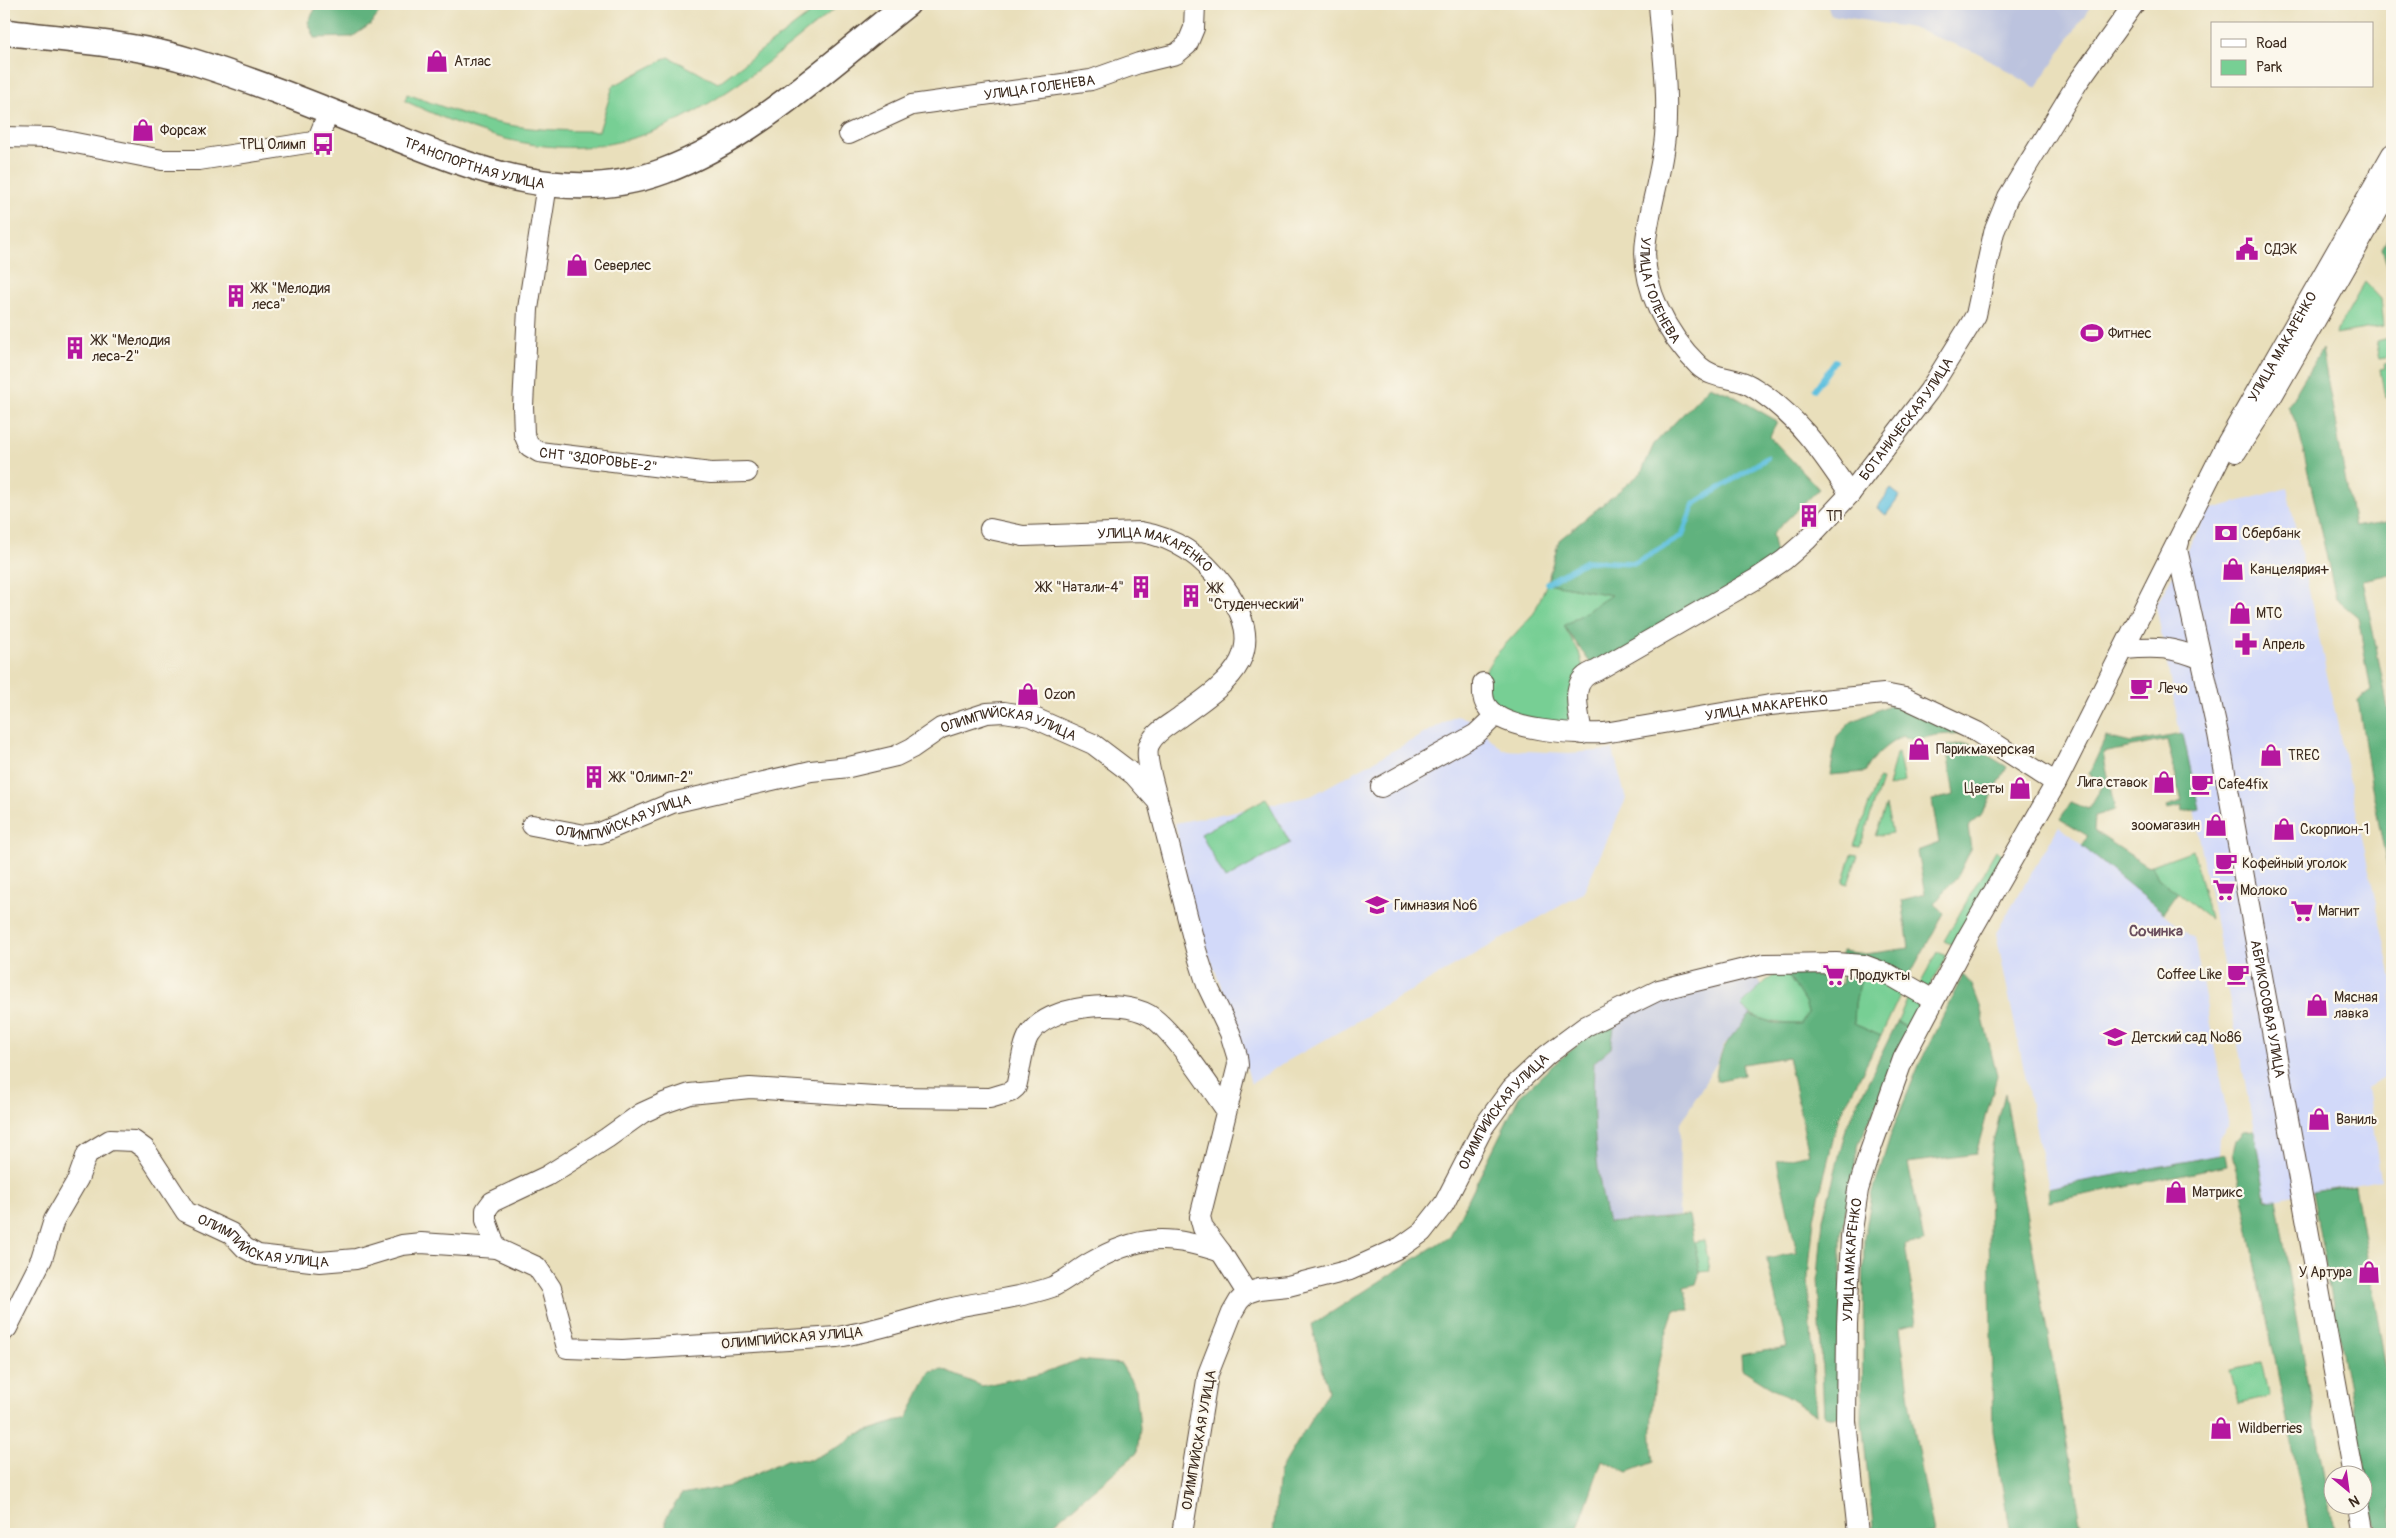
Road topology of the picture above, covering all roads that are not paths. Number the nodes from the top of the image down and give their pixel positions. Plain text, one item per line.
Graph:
1 (907, 4) edge
2 (1195, 4) edge
3 (1659, 4) edge
4 (2134, 4) edge
5 (4, 32) edge
6 (329, 111) junction
7 (848, 134) dead end
8 (4, 137) edge
9 (2392, 154) edge
10 (547, 184) junction
11 (2392, 186) edge
12 (747, 472) dead end
13 (1850, 494) junction
14 (990, 530) dead end
15 (2178, 544) junction
16 (2124, 649) junction
17 (2202, 660) junction
18 (1483, 682) dead end
19 (1496, 715) junction
20 (1582, 734) junction
21 (2056, 783) junction
22 (1381, 787) dead end
23 (1158, 802) junction
24 (532, 824) dead end
25 (1933, 1000) junction
26 (1226, 1110) junction
27 (496, 1248) junction
28 (1221, 1252) junction
29 (1247, 1293) junction
30 (4, 1331) edge
31 (2351, 1466) edge
32 (2361, 1516) edge
33 (1182, 1534) edge
34 (1858, 1534) edge
35 (2364, 1534) edge

1 - 10 main road, ТРАНСПОРТНАЯ УЛИЦА
2 - 7 street, УЛИЦА ГОЛЕНЕВА
3 - 13 street, УЛИЦА ГОЛЕНЕВА
4 - 13 street, БОТАНИЧЕСКАЯ УЛИЦА
5 - 6 main road, ТРАНСПОРТНАЯ УЛИЦА
6 - 8 street
6 - 10 main road, ТРАНСПОРТНАЯ УЛИЦА
9 - 15 street, УЛИЦА МАКАРЕНКО
10 - 12 street, СНТ "ЗДОРОВЬЕ-2"
11 - 15 street, УЛИЦА МАКАРЕНКО
13 - 20 street, БОТАНИЧЕСКАЯ УЛИЦА
14 - 23 street, УЛИЦА МАКАРЕНКО
15 - 16 street, УЛИЦА МАКАРЕНКО
15 - 17 street, АБРИКОСОВАЯ УЛИЦА
16 - 17 street
16 - 21 street, УЛИЦА МАКАРЕНКО
17 - 31 street, АБРИКОСОВАЯ УЛИЦА
18 - 19 street
19 - 20 street, УЛИЦА МАКАРЕНКО
19 - 22 street
20 - 21 street, УЛИЦА МАКАРЕНКО
21 - 25 street, УЛИЦА МАКАРЕНКО
23 - 24 street, ОЛИМПИЙСКАЯ УЛИЦА
23 - 26 street, ОЛИМПИЙСКАЯ УЛИЦА
25 - 29 street, ОЛИМПИЙСКАЯ УЛИЦА
25 - 34 street, УЛИЦА МАКАРЕНКО
26 - 27 street
26 - 28 street, ОЛИМПИЙСКАЯ УЛИЦА
27 - 28 street, ОЛИМПИЙСКАЯ УЛИЦА
27 - 30 street, ОЛИМПИЙСКАЯ УЛИЦА
28 - 29 street, ОЛИМПИЙСКАЯ УЛИЦА
29 - 33 street, ОЛИМПИЙСКАЯ УЛИЦА
32 - 35 street

